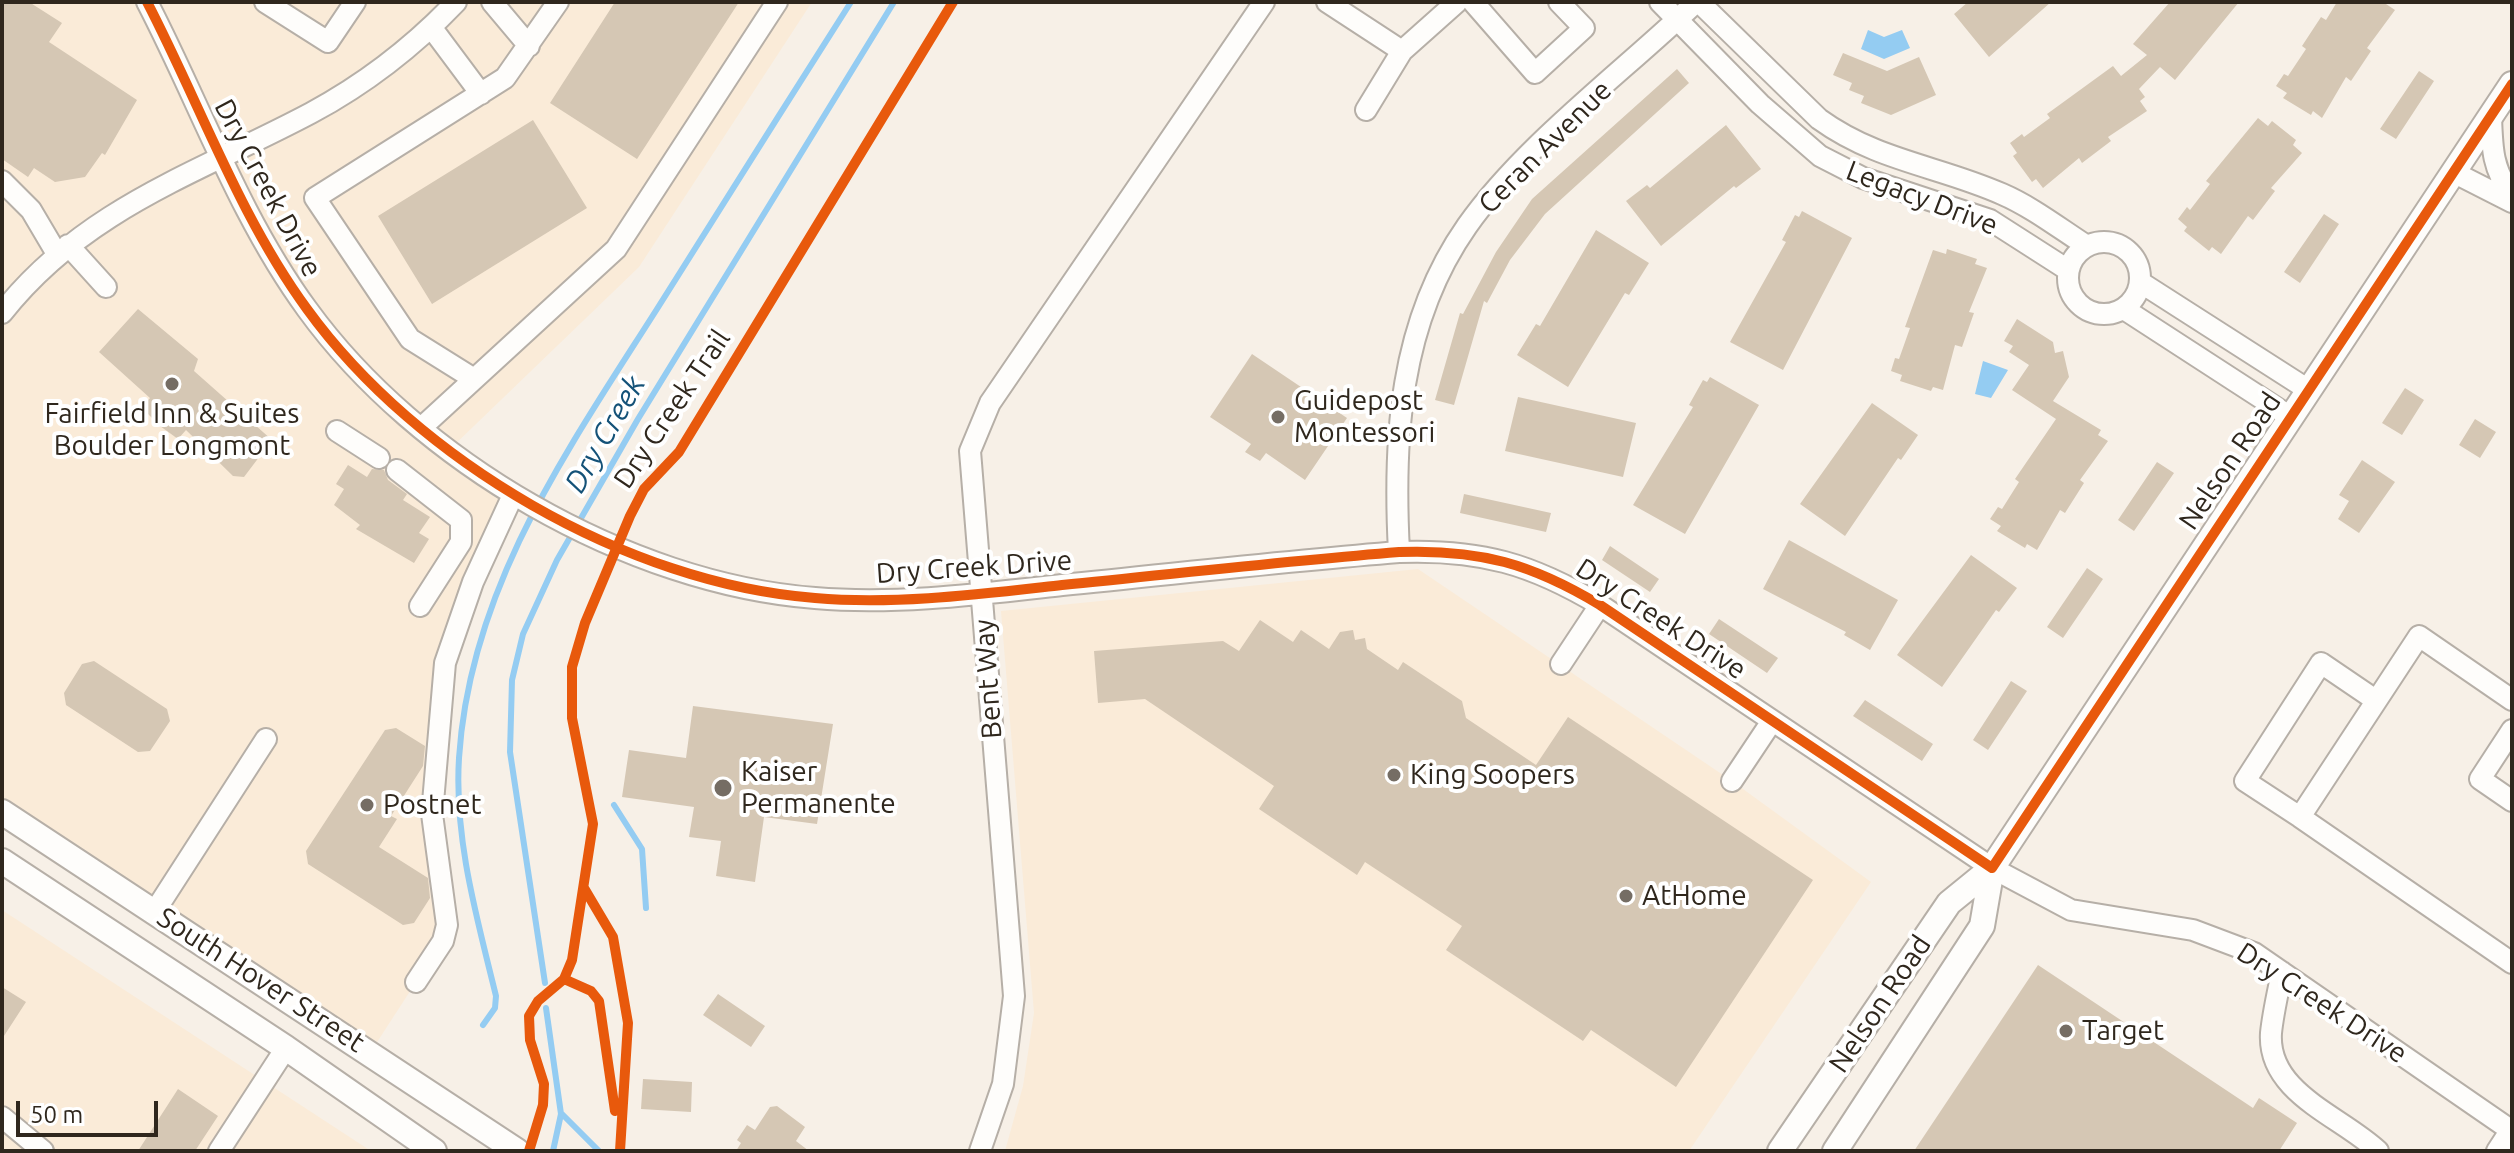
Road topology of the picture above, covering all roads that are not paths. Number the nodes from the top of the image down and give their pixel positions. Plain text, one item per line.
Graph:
1 (147, 2) edge
2 (265, 2) edge
3 (355, 2) edge
4 (456, 2) edge
5 (492, 2) edge
6 (558, 2) edge
7 (777, 2) edge
8 (1264, 2) edge
9 (1457, 2) edge
10 (1473, 2) edge
11 (1559, 2) edge
12 (1660, 2) edge
13 (1698, 2) edge
14 (1335, 4) edge
15 (1677, 20) junction
16 (431, 27) junction
17 (529, 46) junction
18 (1402, 51) junction
19 (2512, 84) edge
20 (481, 94) junction
21 (1366, 110) dead end
22 (2491, 115) junction
23 (222, 157) junction
24 (2453, 172) junction
25 (2, 181) edge
26 (2512, 195) edge
27 (2512, 202) edge
28 (2087, 246) junction
29 (62, 250) junction
30 (2068, 270) junction
31 (2140, 282) junction
32 (106, 287) dead end
33 (2124, 309) junction
34 (2, 313) edge
35 (474, 379) junction
36 (2307, 389) junction
37 (2289, 416) junction
38 (421, 428) junction
39 (337, 431) dead end
40 (379, 458) dead end
41 (397, 470) dead end
42 (513, 495) junction
43 (1399, 552) junction
44 (982, 593) junction
45 (1600, 605) junction
46 (420, 606) dead end
47 (1561, 664) dead end
48 (2374, 699) junction
49 (2512, 700) edge
50 (1772, 721) junction
51 (2512, 730) edge
52 (266, 739) dead end
53 (1732, 781) dead end
54 (2512, 801) edge
55 (2, 812) edge
56 (2300, 817) junction
57 (2, 861) edge
58 (1992, 868) junction
59 (155, 911) junction
60 (2512, 963) edge
61 (2282, 972) junction
62 (416, 982) dead end
63 (286, 1048) junction
64 (2, 1117) edge
65 (2512, 1130) edge
66 (43, 1151) edge
67 (219, 1151) edge
68 (434, 1151) edge
69 (517, 1151) edge
70 (980, 1151) edge
71 (1780, 1151) edge
72 (1835, 1151) edge
73 (2378, 1151) edge
74 (2497, 1151) edge

1 - 23 street, Dry Creek Drive
2 - 3 street
4 - 16 street
5 - 17 street
6 - 17 street
7 - 35 street
8 - 44 street, Bent Way
9 - 18 street
10 - 11 street
12 - 15 street, Legacy Drive
13 - 15 street, Ceran Avenue
13 - 28 street, Legacy Drive
14 - 18 street
15 - 30 street, Legacy Drive
15 - 43 street, Ceran Avenue
16 - 20 street
16 - 23 street
17 - 20 street
18 - 21 street
19 - 22 main road, Nelson Road
20 - 35 street
22 - 24 main road, Nelson Road
22 - 26 street
23 - 29 street
23 - 38 street, Dry Creek Drive
24 - 27 street
24 - 36 main road, Nelson Road
25 - 29 street
28 - 30 street
28 - 31 street
29 - 32 street
29 - 34 street
30 - 33 street
31 - 33 street
31 - 36 street
33 - 37 street
35 - 38 street
36 - 37 main road, Nelson Road
37 - 58 main road, Nelson Road
38 - 42 street, Dry Creek Drive
39 - 40 street
41 - 46 street
42 - 44 street, Dry Creek Drive
42 - 62 street
43 - 44 street, Dry Creek Drive
43 - 45 street, Dry Creek Drive
44 - 70 street, Bent Way
45 - 47 street
45 - 50 street, Dry Creek Drive
48 - 49 street
48 - 56 street
48 - 56 street
50 - 53 street
50 - 58 street, Dry Creek Drive
51 - 54 street
52 - 59 street
55 - 59 main road, South Hover Street
56 - 60 street
57 - 63 main road, South Hover Street
58 - 61 street, Dry Creek Drive
58 - 71 main road, Nelson Road
58 - 72 main road, Nelson Road
59 - 69 main road, South Hover Street
61 - 65 street, Dry Creek Drive
61 - 73 street
63 - 67 street
63 - 68 main road, South Hover Street
64 - 66 street
65 - 74 street

